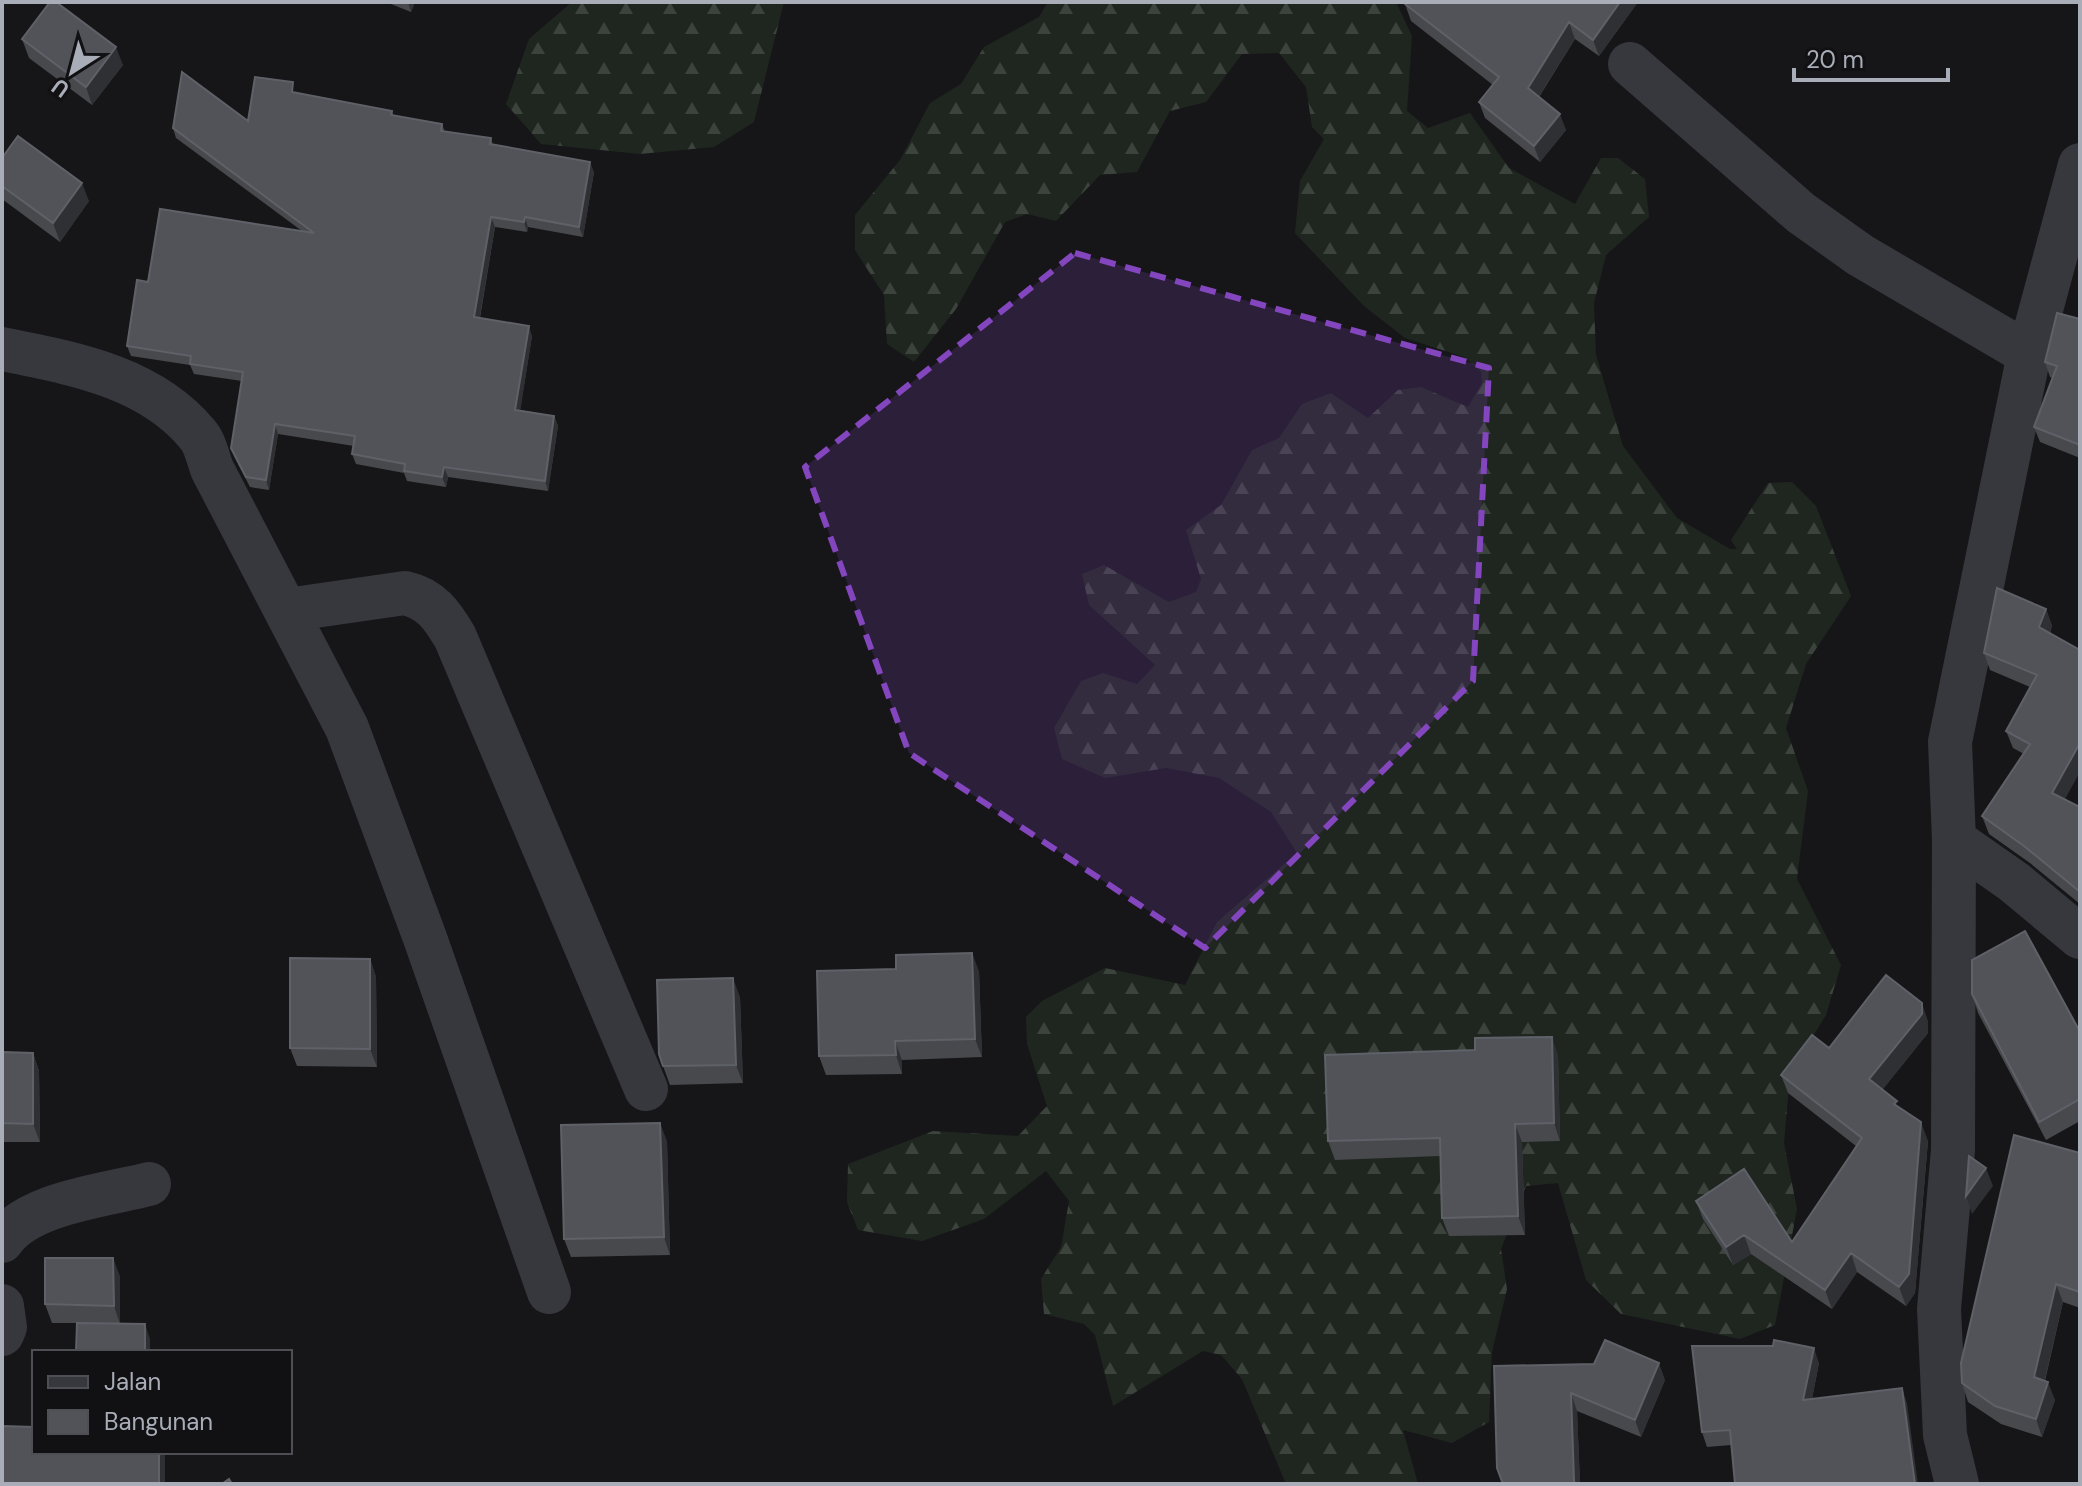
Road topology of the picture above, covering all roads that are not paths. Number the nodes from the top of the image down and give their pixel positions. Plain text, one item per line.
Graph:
1 (1630, 64) dead end
2 (2080, 165) edge
3 (2069, 252) edge
4 (2, 349) edge
5 (2029, 354) junction
6 (287, 610) junction
7 (1954, 840) junction
8 (2080, 937) edge
9 (646, 1089) dead end
10 (149, 1184) dead end
11 (2, 1241) edge
12 (549, 1292) dead end
13 (2, 1306) edge
14 (2, 1334) edge
15 (1957, 1484) edge

1 - 5 street
2 - 3 street
3 - 5 street
4 - 6 street
5 - 7 street
6 - 9 street
6 - 12 street
7 - 8 street
7 - 15 street
10 - 11 street
13 - 14 street

